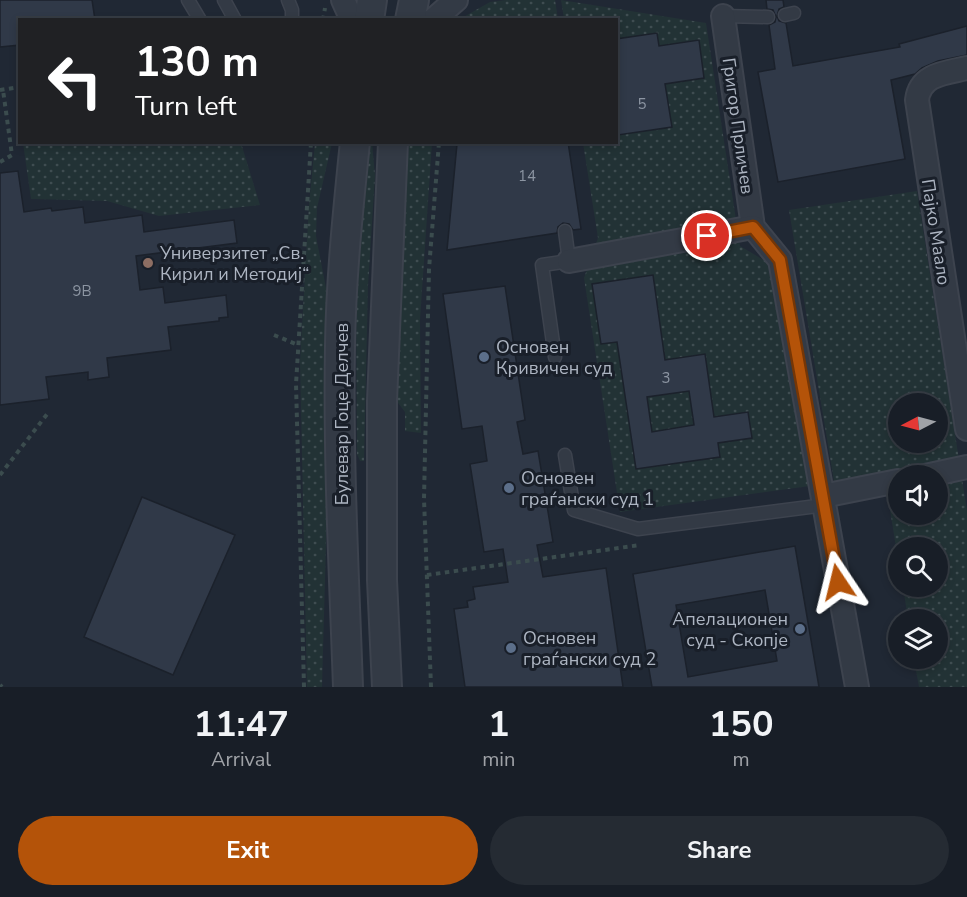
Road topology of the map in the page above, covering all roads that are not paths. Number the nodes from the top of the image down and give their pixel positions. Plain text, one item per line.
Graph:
1 (188, 0) edge
2 (225, 0) edge
3 (288, 0) edge
4 (344, 0) edge
5 (372, 0) edge
6 (414, 0) edge
7 (456, 0) edge
8 (723, 16) joint
9 (768, 17) dead end
10 (199, 18) edge
11 (234, 18) edge
12 (292, 18) edge
13 (351, 18) edge
14 (369, 18) edge
15 (410, 18) edge
16 (435, 18) edge
17 (967, 68) edge
18 (355, 144) edge
19 (393, 144) edge
20 (753, 227) junction
21 (565, 231) dead end
22 (569, 261) junction
23 (555, 357) dead end
24 (967, 429) edge
25 (565, 455) dead end
26 (967, 467) edge
27 (948, 471) edge
28 (888, 484) edge
29 (824, 500) junction
30 (348, 687) edge
31 (387, 687) edge
32 (857, 687) edge

1 - 10 lane
2 - 11 lane
3 - 12 lane
4 - 13 street
5 - 14 street
6 - 15 street
7 - 16 street
8 - 9 lane
8 - 20 street, Григор Прличев
17 - 24 street, Пајко Маало
18 - 30 street, Булевар Гоце Делчев
19 - 31 street
20 - 22 street
20 - 29 street
21 - 22 lane
22 - 23 lane
25 - 29 lane
26 - 27 street
28 - 29 street
29 - 32 street

